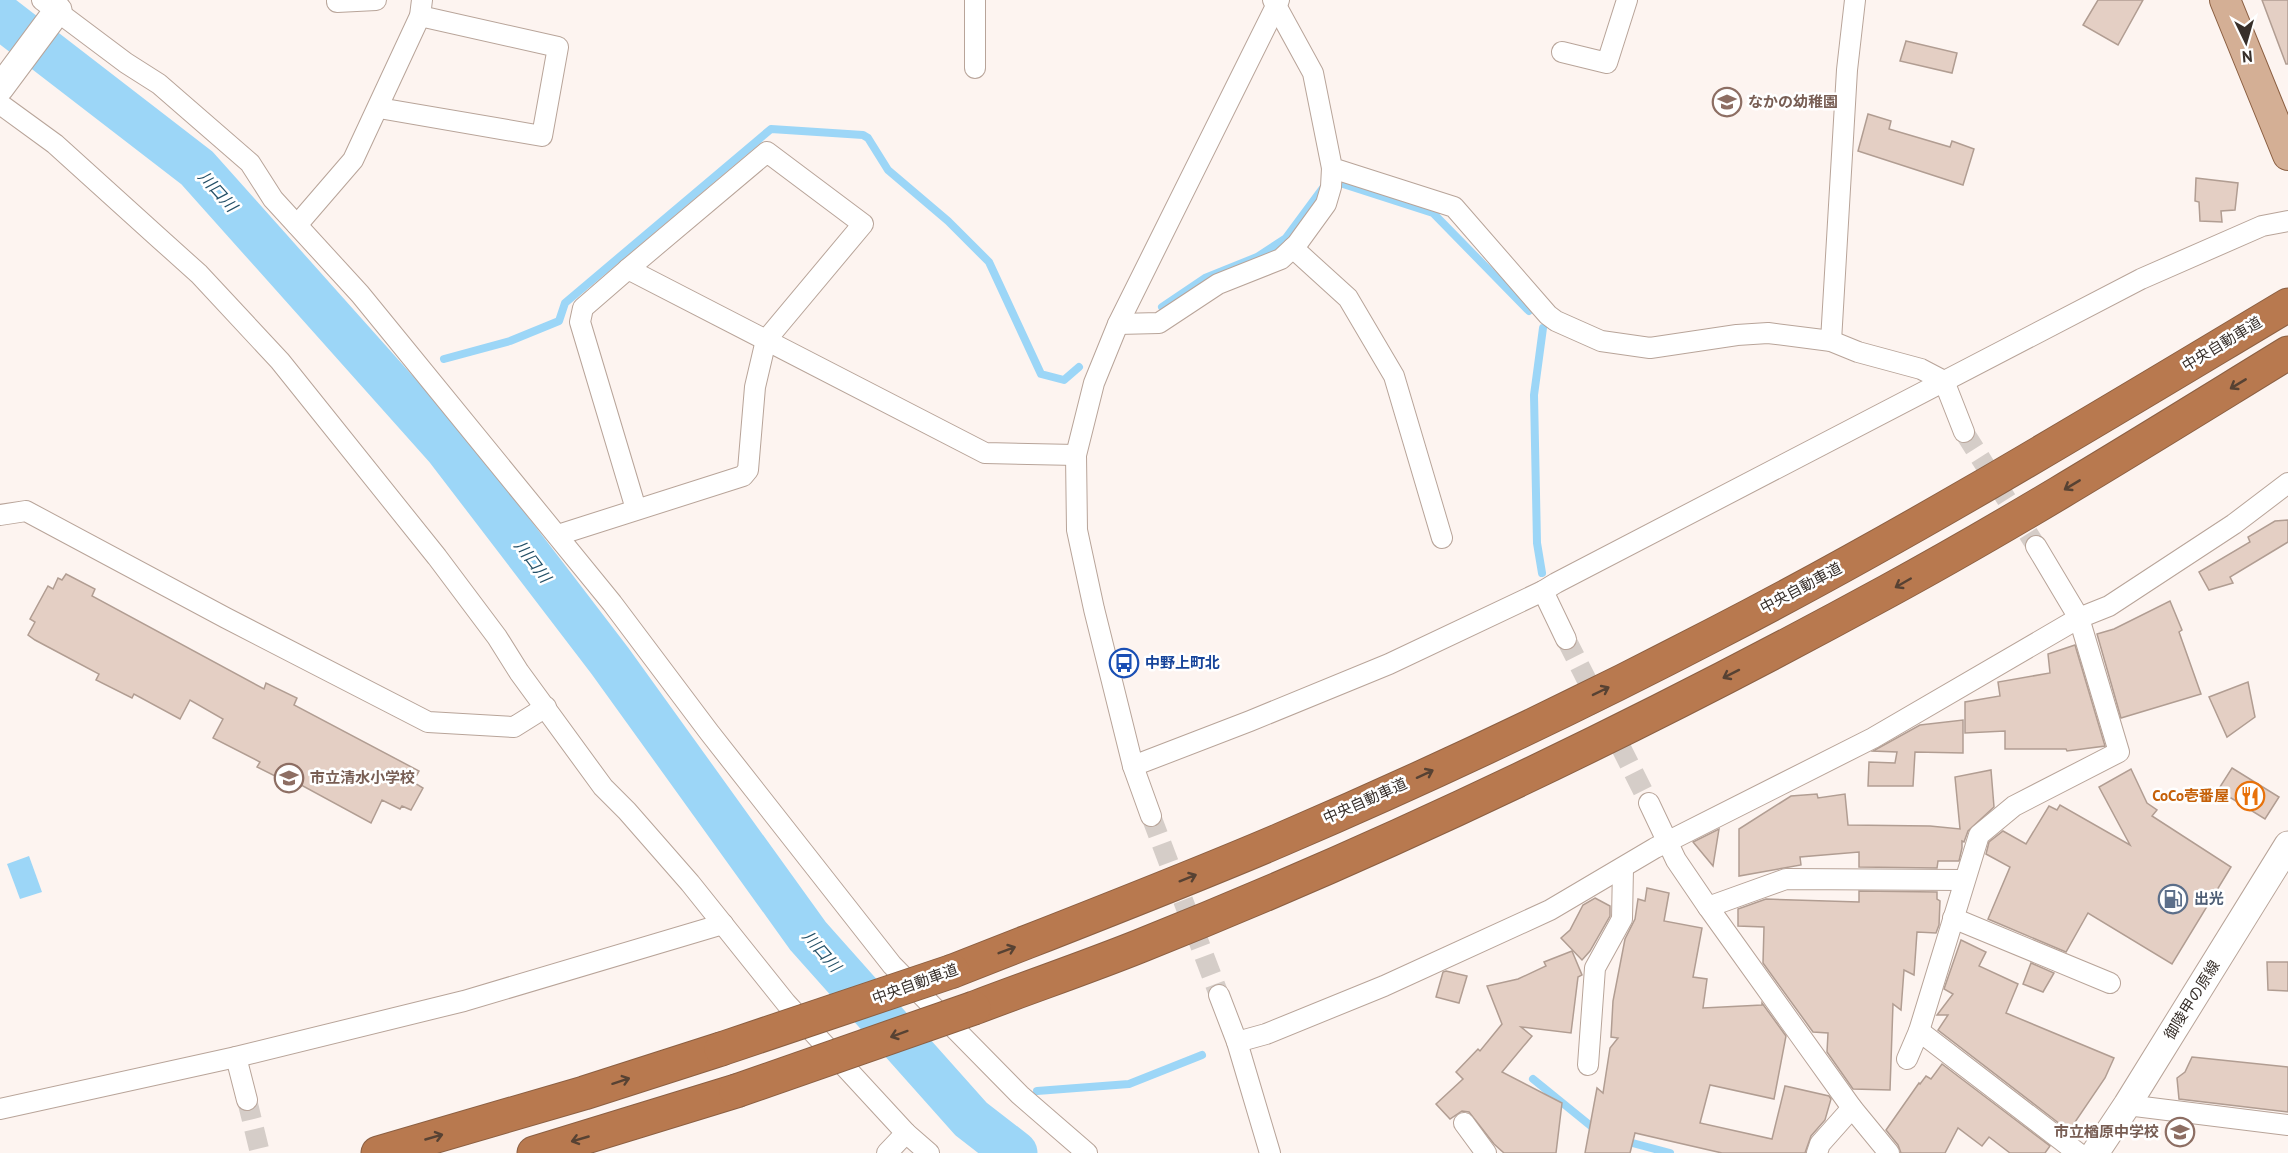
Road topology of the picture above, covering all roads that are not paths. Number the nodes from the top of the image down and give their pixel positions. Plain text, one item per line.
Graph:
1 (337, 0) edge
2 (376, 0) edge
3 (975, 0) edge
4 (1627, 0) edge
5 (1855, 0) edge
6 (2225, 0) edge
7 (1276, 2) edge
8 (421, 8) edge
9 (51, 9) edge
10 (1562, 52) dead end
11 (975, 68) dead end
12 (0, 88) edge
13 (0, 104) edge
14 (379, 108) junction
15 (2288, 155) edge
16 (1332, 168) junction
17 (2288, 221) edge
18 (297, 225) junction
19 (1293, 248) junction
20 (628, 269) junction
21 (2288, 305) edge
22 (1118, 324) junction
23 (766, 340) junction
24 (1831, 341) junction
25 (2288, 353) edge
26 (1944, 381) junction
27 (1964, 432) tunnel mouth
28 (1076, 455) junction
29 (2288, 483) edge
30 (636, 509) junction
31 (0, 515) edge
32 (558, 535) junction
33 (1442, 538) dead end
34 (2036, 546) tunnel mouth
35 (1543, 591) junction
36 (2079, 618) junction
37 (1566, 639) tunnel mouth
38 (546, 707) junction
39 (1133, 766) junction
40 (1649, 803) tunnel mouth
41 (1151, 816) tunnel mouth
42 (1666, 842) junction
43 (2288, 845) edge
44 (1623, 868) junction
45 (1964, 880) junction
46 (1708, 908) junction
47 (1953, 918) junction
48 (723, 924) junction
49 (2110, 983) dead end
50 (1219, 995) tunnel mouth
51 (1919, 1031) junction
52 (1237, 1042) junction
53 (236, 1057) junction
54 (1907, 1059) dead end
55 (1588, 1065) dead end
56 (247, 1100) tunnel mouth
57 (2127, 1105) junction
58 (1852, 1108) junction
59 (0, 1109) edge
60 (1464, 1123) dead end
61 (2288, 1125) edge
62 (906, 1133) junction
63 (378, 1153) edge
64 (534, 1153) edge
65 (887, 1153) edge
66 (929, 1153) edge
67 (1087, 1153) edge
68 (1270, 1153) edge
69 (1486, 1153) edge
70 (1817, 1153) edge
71 (1889, 1153) edge
72 (2078, 1153) edge
73 (2095, 1153) edge

1 - 2 street
3 - 11 street
4 - 10 street
5 - 24 street
6 - 15 main road
7 - 16 street
7 - 22 street
8 - 14 street
8 - 14 street
9 - 12 street
9 - 18 street
13 - 38 street
14 - 18 street
16 - 19 street
16 - 24 street
17 - 26 street
18 - 32 street
19 - 22 street
19 - 33 street
20 - 23 street
20 - 23 street
20 - 30 street
63 -> 21 highway, 中央自動車道, bridge
22 - 28 street
23 - 28 street
23 - 30 street
24 - 26 street
25 -> 64 highway, bridge
26 - 27 street
26 - 35 street
28 - 39 street
29 - 36 street
30 - 32 street
31 - 38 street
32 - 67 street
34 - 36 street
35 - 37 street
35 - 39 street
36 - 42 street
36 - 45 street
38 - 48 street
39 - 41 street
40 - 42 street
42 - 44 street
42 - 46 street
43 - 57 street, 御陵甲の原線
44 - 52 street
44 - 55 street
45 - 46 street
45 - 47 street
46 - 58 street
47 - 49 street
47 - 51 street
48 - 53 street
48 - 62 street
50 - 52 street
51 - 54 street
51 - 72 street
52 - 68 street
53 - 56 street
53 - 59 street
57 - 61 street
57 - 73 street, 御陵甲の原線
58 - 70 street
58 - 71 street
60 - 69 street
62 - 65 street
62 - 66 street

